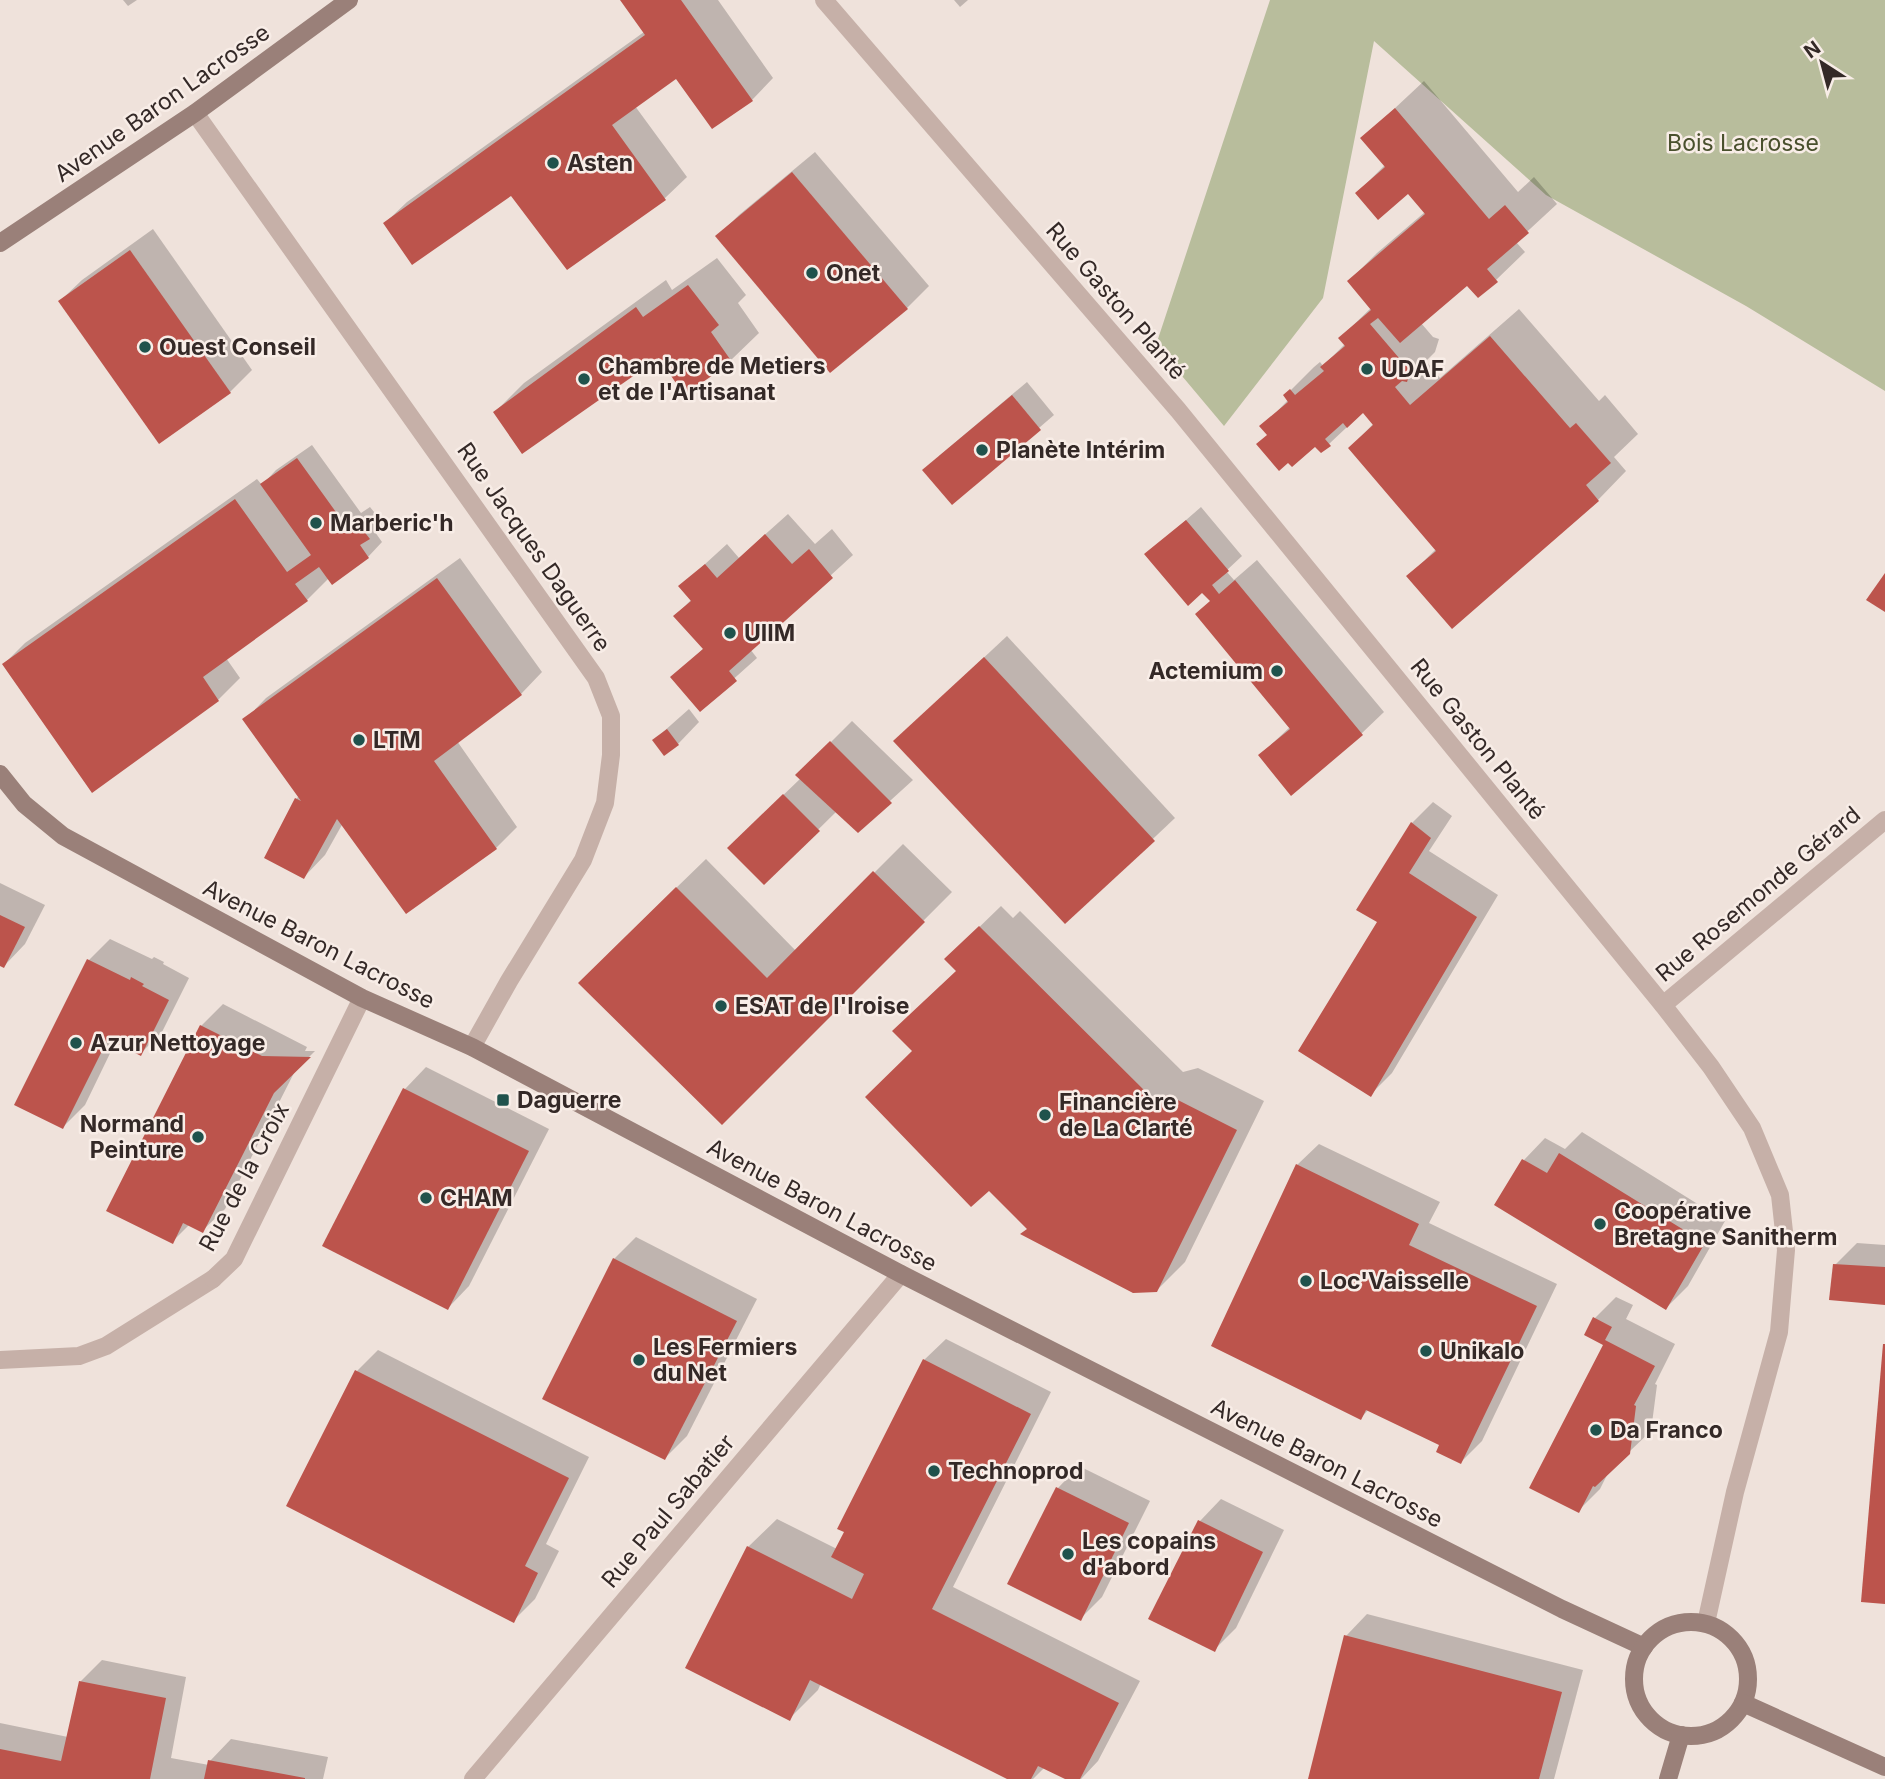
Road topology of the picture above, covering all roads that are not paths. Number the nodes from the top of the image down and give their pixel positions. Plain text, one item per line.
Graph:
1 (349, 0) edge
2 (824, 0) edge
3 (195, 113) junction
4 (0, 243) edge
5 (0, 774) edge
6 (1885, 820) edge
7 (362, 998) junction
8 (1663, 1004) junction
9 (472, 1047) junction
10 (901, 1275) junction
11 (0, 1360) edge
12 (1706, 1623) junction
13 (1644, 1647) junction
14 (1743, 1703) junction
15 (1681, 1735) junction
16 (1885, 1767) edge
17 (473, 1779) edge
18 (1668, 1779) edge

1 - 3 street, Avenue Baron Lacrosse
2 - 8 street, Rue Gaston Planté
3 - 4 street, Avenue Baron Lacrosse
3 - 9 street, Rue Jacques Daguerre
5 - 7 street, Avenue Baron Lacrosse
6 - 8 street, Rue Rosemonde Gérard
7 - 9 street, Avenue Baron Lacrosse
7 - 11 street, Rue de la Croix
8 - 12 street, Rue Gaston Planté
9 - 10 street, Avenue Baron Lacrosse
10 - 13 street, Avenue Baron Lacrosse
10 - 17 street, Rue Paul Sabatier
12 - 13 street
12 - 14 street
13 - 15 street
14 - 15 street
14 - 16 street
15 - 18 street

